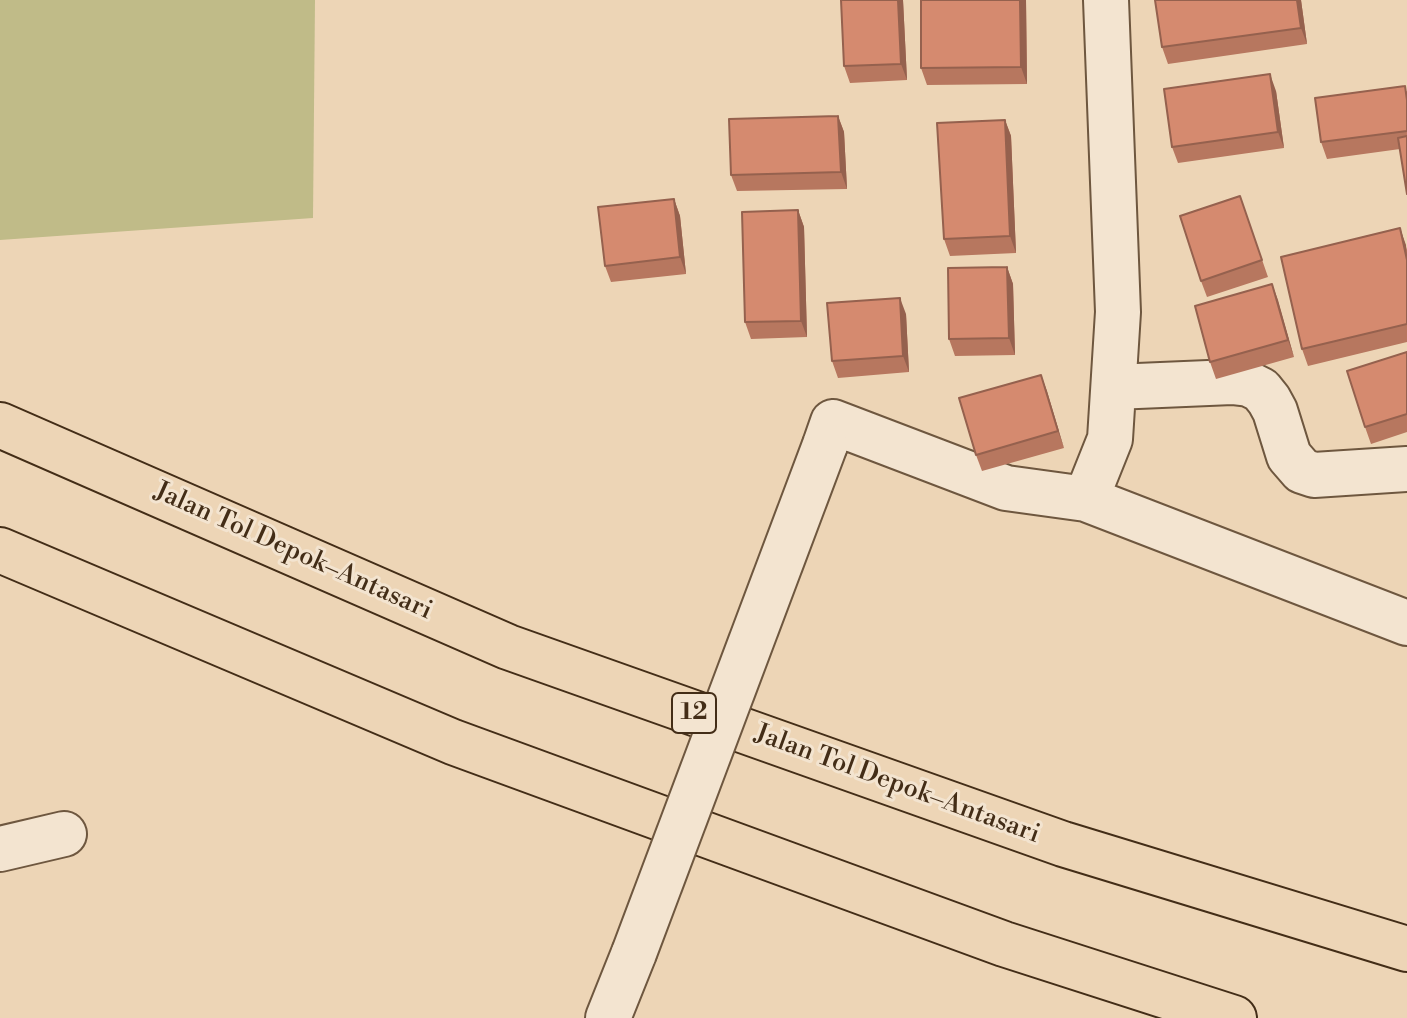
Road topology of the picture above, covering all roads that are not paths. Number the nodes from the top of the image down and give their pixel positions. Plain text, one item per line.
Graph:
1 (1106, 0) edge
2 (1114, 387) junction
3 (0, 425) edge
4 (1407, 469) edge
5 (1086, 499) junction
6 (0, 550) edge
7 (1407, 623) edge
8 (64, 834) dead end
9 (0, 849) edge
10 (1407, 949) edge
11 (608, 1018) edge
12 (1234, 1018) edge

1 - 2 street
2 - 4 street
2 - 5 street
3 - 10 highway, Jalan Tol Depok–Antasari / 12
5 - 7 street
5 - 11 street, bridge
6 - 12 highway
8 - 9 street

